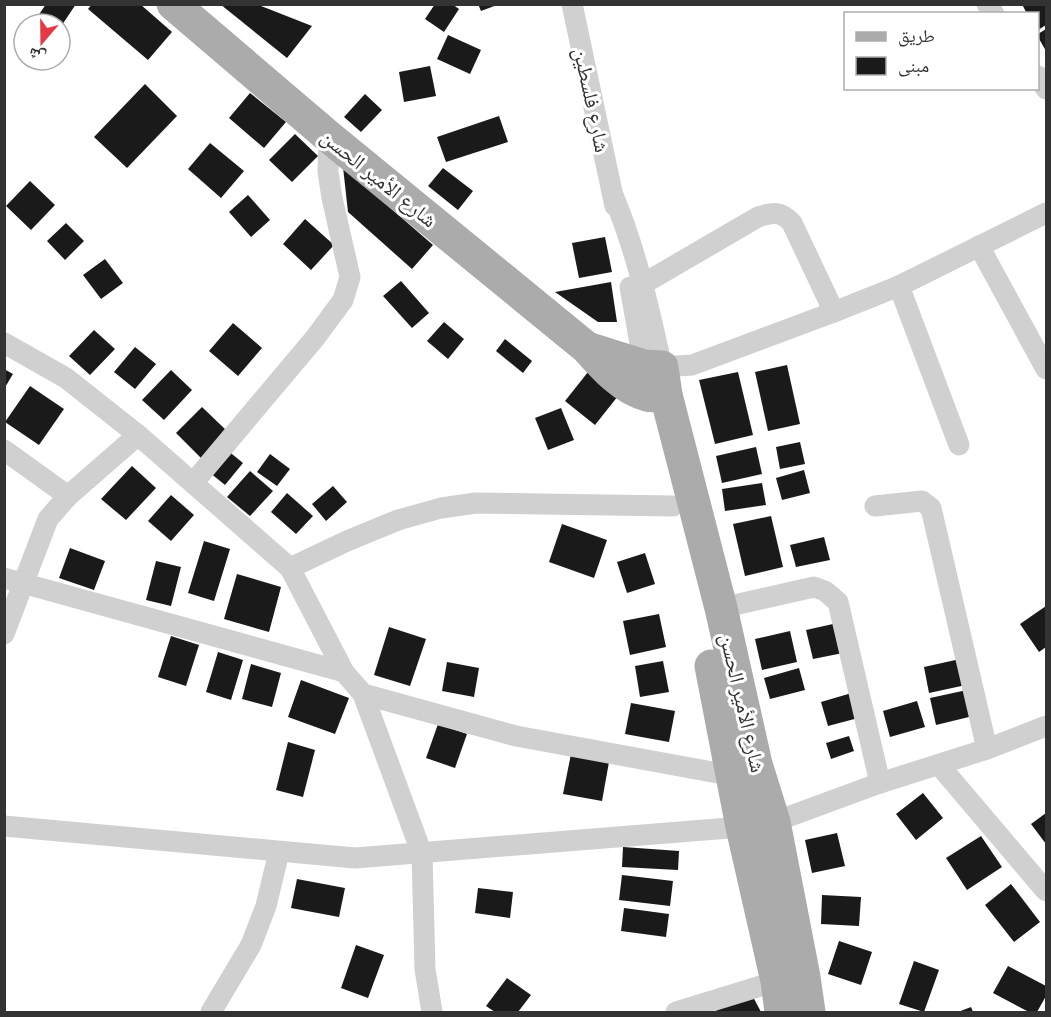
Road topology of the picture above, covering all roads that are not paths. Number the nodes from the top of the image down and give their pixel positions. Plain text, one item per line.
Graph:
1 (173, 4) edge
2 (572, 4) edge
3 (328, 137) junction
4 (613, 195) junction
5 (1047, 213) edge
6 (979, 246) junction
7 (643, 285) junction
8 (899, 286) junction
9 (834, 312) junction
10 (4, 343) edge
11 (1047, 369) edge
12 (663, 378) junction
13 (138, 435) junction
14 (959, 445) dead end
15 (4, 450) edge
16 (193, 483) junction
17 (68, 496) junction
18 (673, 506) junction
19 (874, 506) dead end
20 (290, 568) junction
21 (14, 582) edge
22 (721, 608) junction
23 (4, 634) edge
24 (344, 672) junction
25 (363, 694) junction
26 (1047, 726) edge
27 (987, 749) junction
28 (939, 765) junction
29 (734, 776) junction
30 (880, 783) junction
31 (758, 825) junction
32 (4, 826) edge
33 (279, 852) junction
34 (422, 854) junction
35 (1047, 891) edge
36 (779, 997) edge
37 (211, 1012) edge
38 (432, 1012) edge
39 (676, 1012) edge
40 (809, 1012) edge

1 - 3 main road, شارع الأمير الحسن
2 - 4 street, شارع فلسطين
3 - 12 main road, شارع الأمير الحسن
3 - 16 street
4 - 7 street, شارع فلسطين
4 - 12 street, شارع فلسطين
5 - 6 street
6 - 8 street
6 - 11 street
7 - 9 street
7 - 12 street, شارع فلسطين
8 - 9 street
8 - 14 street
9 - 12 street
10 - 13 street
12 - 18 main road, شارع الأمير الحسن
12 - 22 main road, شارع الأمير الحسن
13 - 16 street
13 - 17 street
15 - 17 street
16 - 20 street
17 - 21 street
18 - 20 street
18 - 29 main road, شارع الأمير الحسن
19 - 27 street
20 - 24 street
21 - 23 street
21 - 24 street
22 - 30 street
22 - 31 main road, شارع الأمير الحسن
24 - 25 street
25 - 29 street
25 - 34 street
26 - 27 street
27 - 28 street
28 - 30 street
28 - 35 street
29 - 31 main road, شارع الأمير الحسن
30 - 31 street
31 - 34 street
31 - 36 main road, شارع الأمير الحسن
31 - 40 main road, شارع الأمير الحسن
32 - 33 street
33 - 34 street
33 - 37 street
34 - 38 street
36 - 39 street

